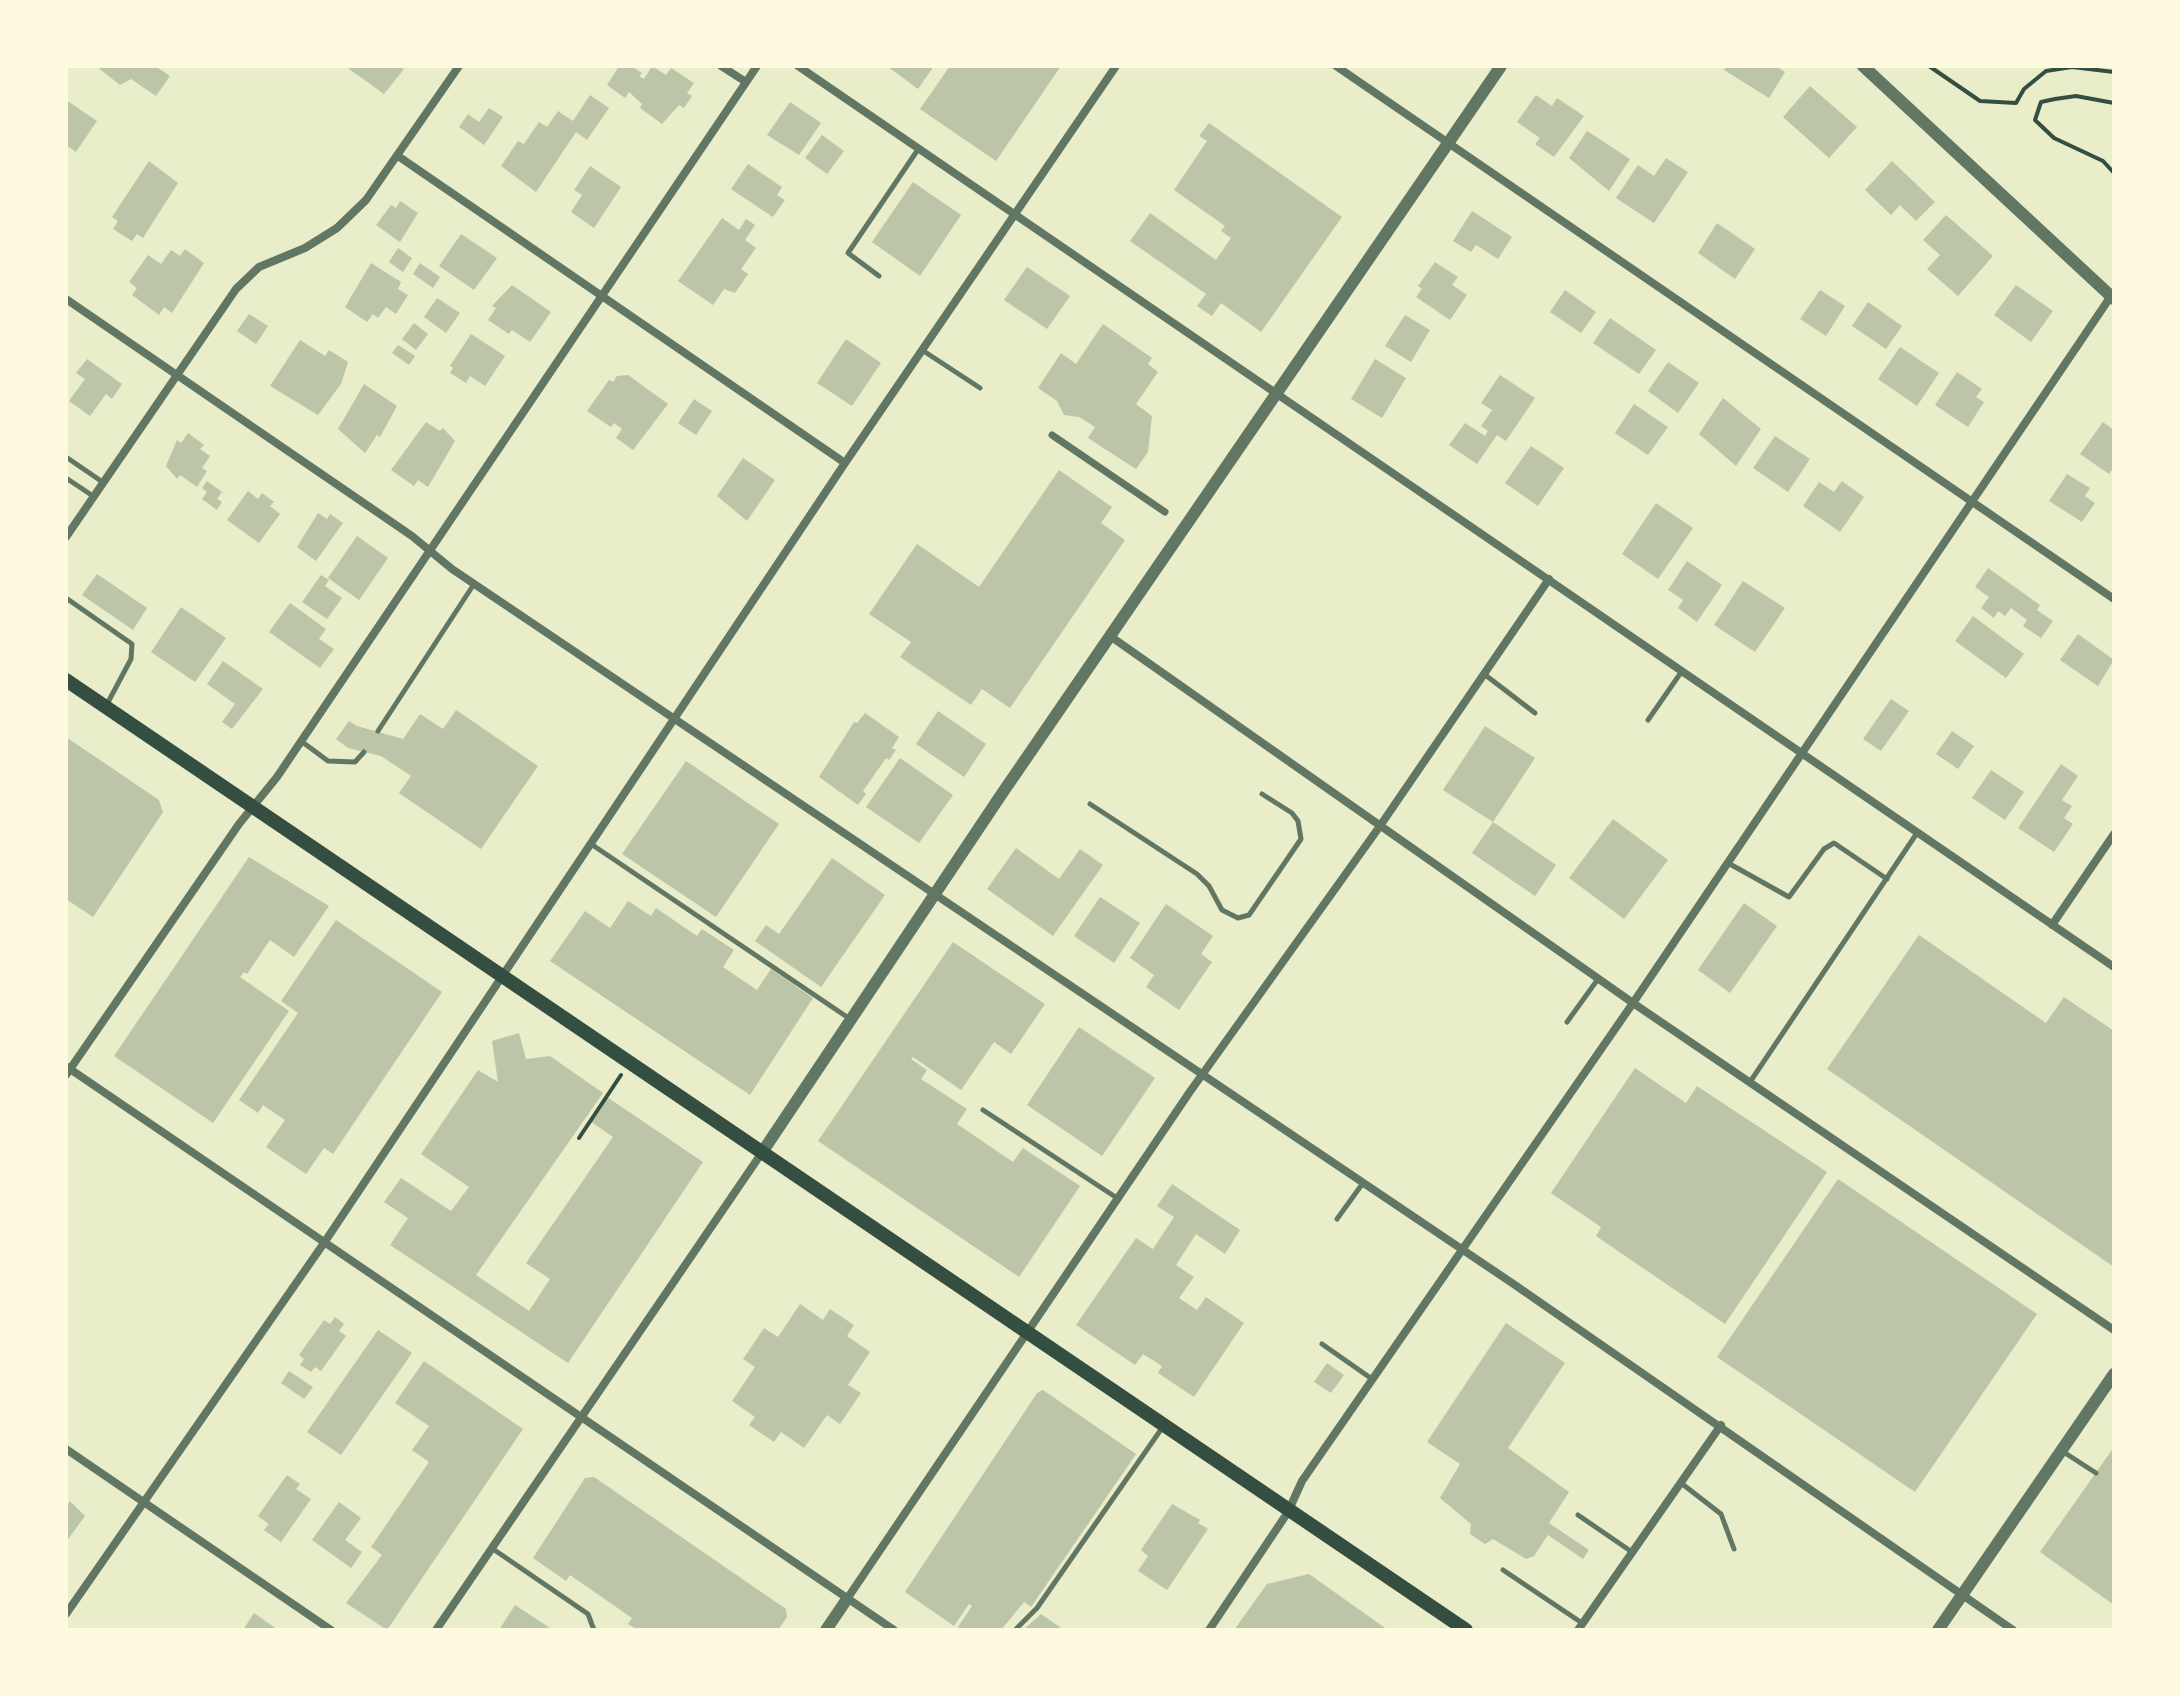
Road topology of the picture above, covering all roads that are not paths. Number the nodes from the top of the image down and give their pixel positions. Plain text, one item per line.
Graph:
1 (459, 66) edge
2 (721, 66) edge
3 (757, 66) edge
4 (798, 66) edge
5 (1116, 66) edge
6 (1336, 66) edge
7 (1501, 66) edge
8 (1863, 66) edge
9 (746, 82) junction
10 (1448, 143) junction
11 (919, 147) junction
12 (398, 156) junction
13 (1016, 212) junction
14 (879, 276) dead end
15 (601, 297) junction
16 (2112, 298) edge
17 (66, 299) edge
18 (922, 350) junction
19 (178, 375) junction
20 (980, 388) dead end
21 (1277, 394) junction
22 (1052, 435) dead end
23 (66, 457) edge
24 (845, 463) junction
25 (66, 478) edge
26 (104, 483) junction
27 (94, 497) junction
28 (1971, 501) junction
29 (1165, 512) dead end
30 (66, 537) edge
31 (430, 550) junction
32 (1549, 579) junction
33 (474, 584) junction
34 (66, 598) edge
35 (2114, 599) edge
36 (1110, 636) junction
37 (1682, 671) junction
38 (1483, 674) junction
39 (66, 680) edge
40 (106, 707) junction
41 (1535, 713) dead end
42 (675, 717) junction
43 (1648, 720) dead end
44 (378, 731) dead end
45 (301, 741) junction
46 (364, 752) dead end
47 (1802, 754) junction
48 (1262, 794) dead end
49 (1090, 804) dead end
50 (252, 806) junction
51 (1380, 826) junction
52 (1917, 833) junction
53 (2114, 834) edge
54 (591, 844) junction
55 (1728, 863) junction
56 (1887, 879) junction
57 (934, 894) junction
58 (2052, 925) junction
59 (2114, 967) edge
60 (502, 977) junction
61 (1599, 978) junction
62 (1633, 1003) junction
63 (850, 1020) junction
64 (1567, 1022) dead end
65 (67, 1071) edge
66 (1202, 1075) junction
67 (1750, 1082) junction
68 (983, 1110) dead end
69 (761, 1154) junction
70 (1363, 1183) junction
71 (1117, 1198) junction
72 (1337, 1219) dead end
73 (324, 1243) junction
74 (1462, 1249) junction
75 (2114, 1330) edge
76 (1025, 1333) junction
77 (1322, 1344) dead end
78 (2114, 1374) edge
79 (1372, 1379) junction
80 (581, 1417) junction
81 (1721, 1425) junction
82 (1163, 1426) junction
83 (66, 1449) edge
84 (2061, 1450) junction
85 (2096, 1473) dead end
86 (1680, 1482) junction
87 (143, 1500) junction
88 (1288, 1512) junction
89 (1578, 1515) dead end
90 (492, 1548) junction
91 (1734, 1549) dead end
92 (1632, 1552) junction
93 (1503, 1570) dead end
94 (1962, 1595) junction
95 (847, 1599) junction
96 (66, 1614) edge
97 (1580, 1627) edge
98 (331, 1630) edge
99 (436, 1630) edge
100 (594, 1630) edge
101 (826, 1630) edge
102 (894, 1630) edge
103 (1015, 1630) edge
104 (1209, 1630) edge
105 (1466, 1630) edge
106 (1938, 1630) edge
107 (2013, 1630) edge

1 - 12 street
2 - 9 street
3 - 9 street
4 - 11 street
5 - 13 street
6 - 10 street
7 - 10 street
8 - 16 street
9 - 15 street
10 - 21 street
10 - 28 street
11 - 13 street
11 - 14 lane
12 - 15 street
12 - 19 street
13 - 18 street
13 - 21 street
15 - 24 street
15 - 31 street
16 - 28 street
17 - 19 street
18 - 20 lane
18 - 24 street
19 - 26 street
19 - 31 street
21 - 32 street
21 - 36 street
22 - 29 street
23 - 26 lane
24 - 42 street
25 - 27 lane
26 - 27 street
27 - 30 street
28 - 35 street
28 - 47 street
31 - 33 street
31 - 45 street
32 - 37 street
32 - 38 street
33 - 42 street
33 - 44 lane
34 - 40 lane
36 - 51 street
36 - 57 street
37 - 43 lane
37 - 47 street
38 - 41 lane
38 - 51 street
39 - 40 main road
40 - 50 main road
42 - 54 street
42 - 57 street
45 - 46 lane
45 - 50 street
47 - 52 street
47 - 55 street
48 - 49 lane
50 - 60 main road
50 - 65 street
51 - 61 street
51 - 66 street
52 - 56 lane
52 - 58 street
53 - 58 street
54 - 60 street
54 - 63 lane
55 - 56 lane
55 - 62 street
56 - 67 lane
57 - 63 street
57 - 66 street
58 - 59 street
60 - 69 main road
60 - 73 street
61 - 62 street
61 - 64 lane
62 - 67 street
62 - 74 street
63 - 69 street
65 - 73 street
66 - 70 street
66 - 71 street
67 - 75 street
68 - 71 lane
69 - 76 main road
69 - 80 street
70 - 72 lane
70 - 74 street
71 - 76 street
73 - 80 street
73 - 87 street
74 - 79 street
74 - 81 street
76 - 82 main road
76 - 95 street
77 - 79 lane
78 - 84 street
79 - 88 street
80 - 90 street
80 - 95 street
81 - 86 street
81 - 94 street
82 - 88 main road
82 - 103 lane
83 - 87 street
84 - 85 lane
84 - 94 street
86 - 91 lane
86 - 92 street
87 - 96 street
87 - 98 street
88 - 104 street
88 - 105 main road
89 - 92 lane
90 - 99 street
90 - 100 lane
92 - 97 street
93 - 97 lane
94 - 106 street
94 - 107 street
95 - 101 street
95 - 102 street

